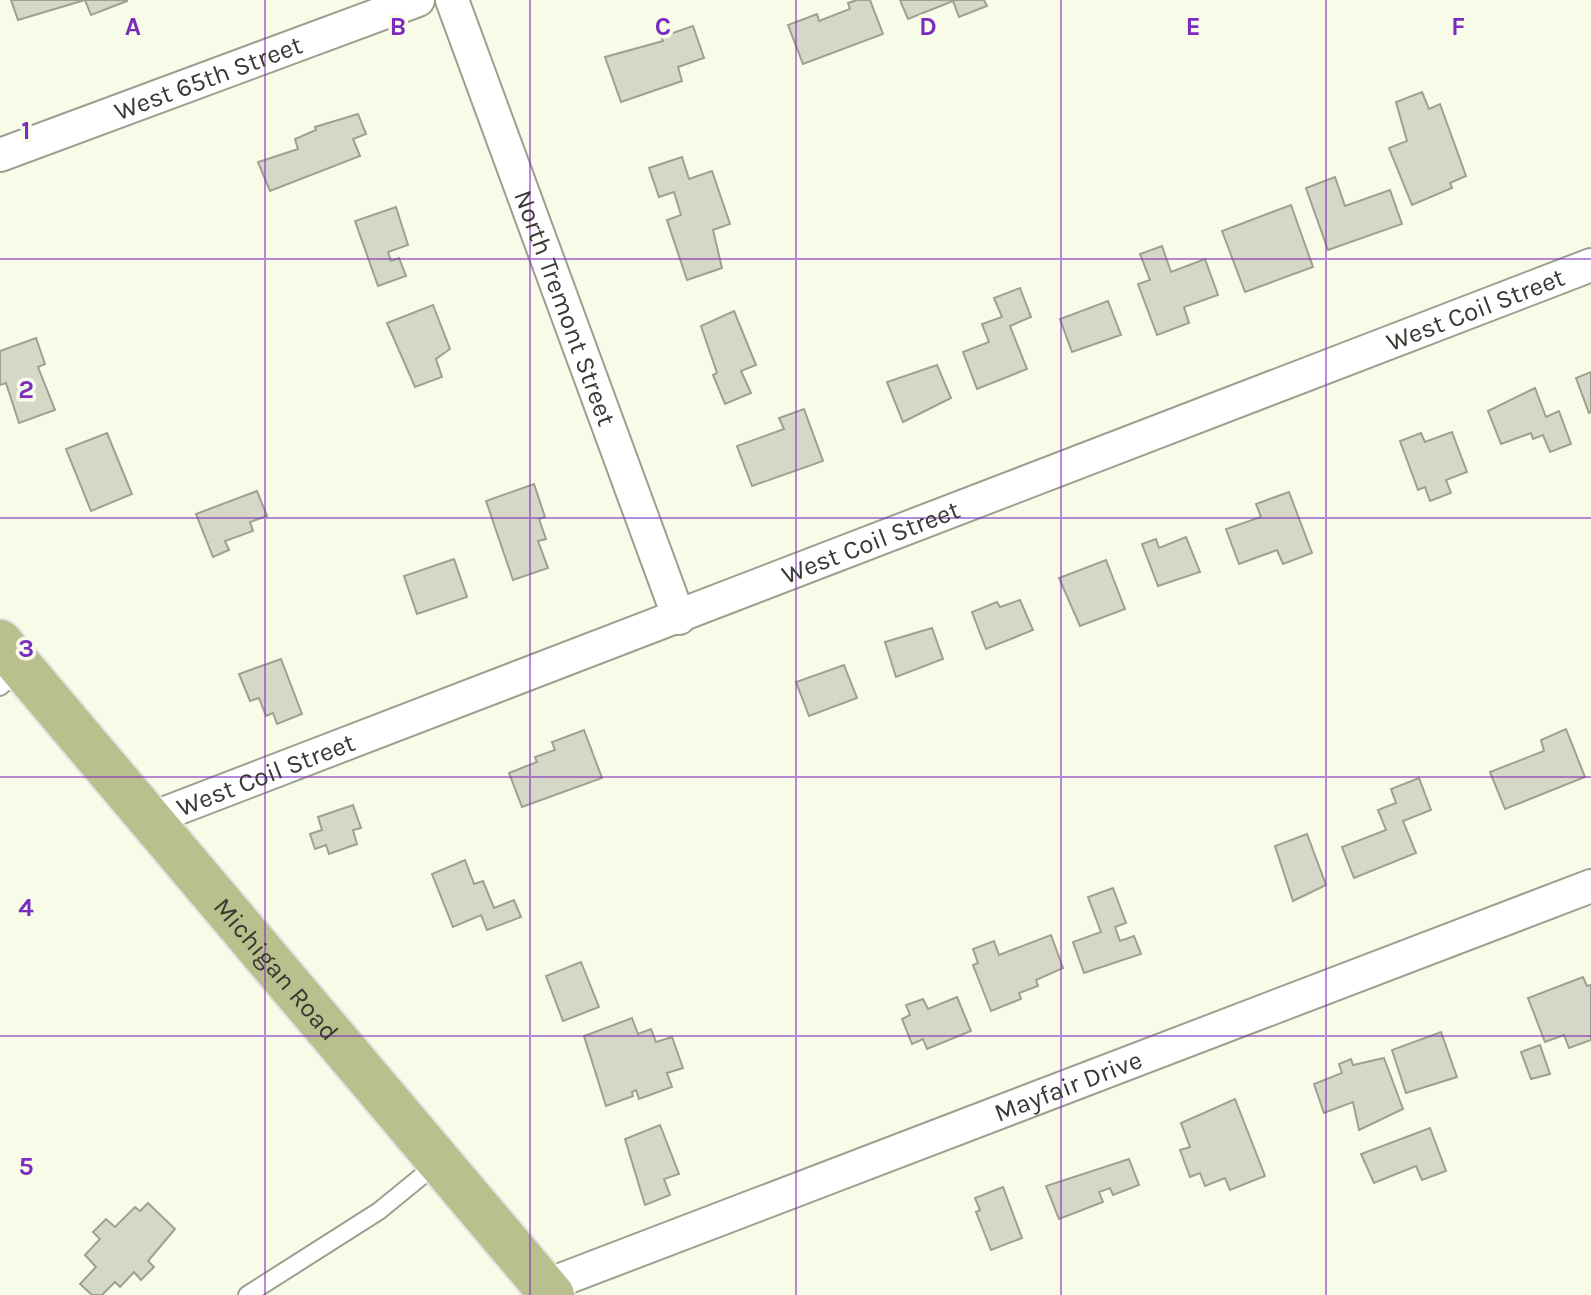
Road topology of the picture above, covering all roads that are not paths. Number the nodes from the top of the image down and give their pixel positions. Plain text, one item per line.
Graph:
1 (418, 0) edge
2 (452, 0) edge
3 (0, 155) edge
4 (1591, 265) edge
5 (679, 618) junction
6 (7, 666) edge
7 (150, 819) junction
8 (1591, 886) edge
9 (440, 1161) junction
10 (549, 1290) edge
11 (247, 1295) edge

1 - 3 street, West 65th Street
2 - 5 street, North Tremont Street
4 - 5 street, West Coil Street
5 - 7 street, West Coil Street
6 - 7 main road, Michigan Road
7 - 9 main road, Michigan Road
8 - 10 street, Mayfair Drive
9 - 10 main road, Michigan Road
9 - 11 lane

